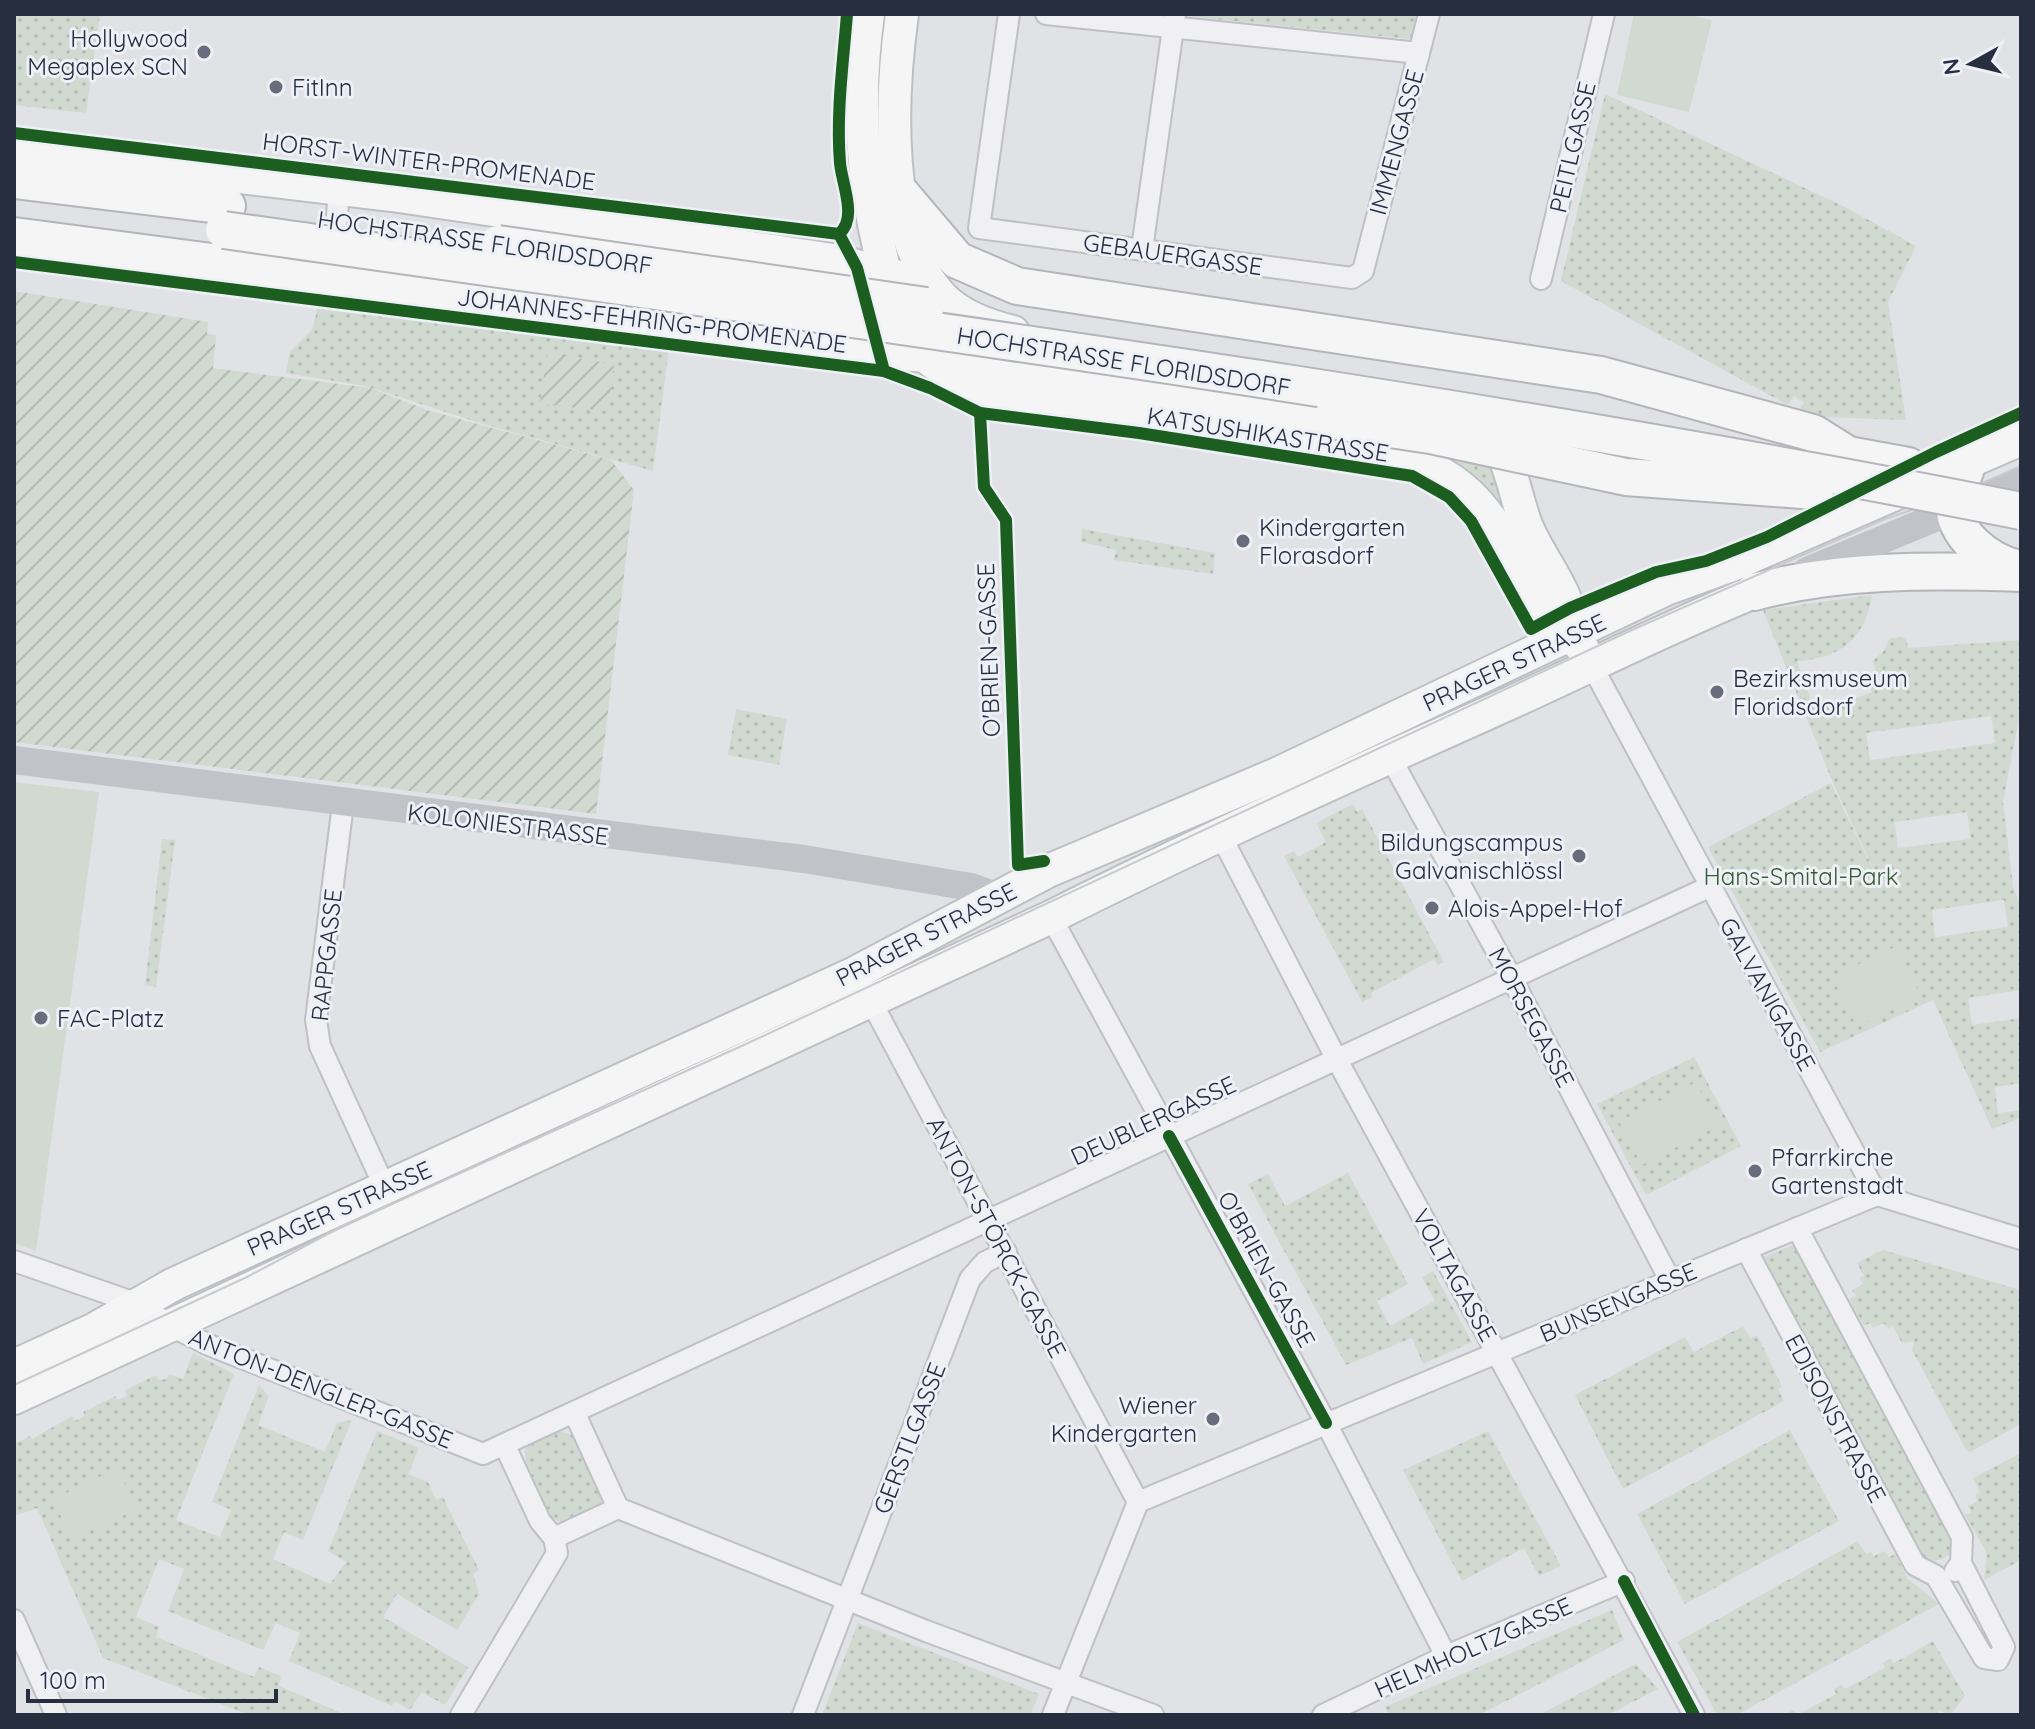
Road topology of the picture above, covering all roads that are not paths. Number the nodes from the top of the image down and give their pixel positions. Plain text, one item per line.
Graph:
1 (868, 14) edge
2 (902, 14) edge
3 (1009, 14) edge
4 (1046, 14) edge
5 (1429, 14) edge
6 (1604, 14) edge
7 (1174, 21) edge
8 (1419, 53) junction
9 (14, 149) edge
10 (95, 160) joint
11 (14, 180) edge
12 (345, 189) junction
13 (902, 195) junction
14 (14, 204) edge
15 (869, 208) junction
16 (226, 218) junction
17 (14, 236) edge
18 (1142, 249) junction
19 (833, 260) junction
20 (1363, 271) joint
21 (339, 279) junction
22 (1541, 279) dead end
23 (912, 288) junction
24 (842, 348) junction
25 (925, 356) junction
26 (2021, 439) edge
27 (1848, 455) junction
28 (1967, 465) junction
29 (2021, 482) edge
30 (1904, 488) junction
31 (2021, 488) edge
32 (1956, 510) junction
33 (2021, 511) edge
34 (2021, 571) edge
35 (1754, 592) junction
36 (1573, 634) junction
37 (1592, 666) junction
38 (1390, 757) junction
39 (14, 760) edge
40 (343, 804) junction
41 (1220, 834) junction
42 (1709, 887) junction
43 (999, 897) junction
44 (1051, 917) junction
45 (1512, 979) junction
46 (862, 987) junction
47 (1336, 1058) junction
48 (1169, 1136) junction
49 (385, 1188) junction
50 (1877, 1195) junction
51 (392, 1220) junction
52 (990, 1222) junction
53 (1797, 1228) junction
54 (2021, 1239) edge
55 (1746, 1249) junction
56 (1006, 1252) junction
57 (14, 1261) edge
58 (1670, 1280) junction
59 (141, 1305) junction
60 (169, 1325) junction
61 (1497, 1352) junction
62 (14, 1366) edge
63 (14, 1398) edge
64 (575, 1414) junction
65 (1326, 1423) junction
66 (505, 1446) junction
67 (1138, 1502) junction
68 (618, 1508) junction
69 (554, 1538) junction
70 (1961, 1563) junction
71 (1936, 1576) junction
72 (1624, 1581) junction
73 (847, 1598) junction
74 (14, 1620) edge
75 (1446, 1656) junction
76 (1064, 1684) junction
77 (56, 1715) edge
78 (461, 1715) edge
79 (803, 1715) edge
80 (1053, 1715) edge
81 (1153, 1715) edge
82 (1323, 1715) edge
83 (1694, 1715) edge

1 - 15 main road, KATSUSHIKASTRASSE
2 - 13 main road, KATSUSHIKASTRASSE
3 - 18 street, GEBAUERGASSE
4 - 7 street
5 - 8 street, IMMENGASSE
6 - 22 street, PEITLGASSE
7 - 8 street
7 - 18 street
8 - 20 street, IMMENGASSE
9 - 10 highway
10 - 12 main road
11 - 16 highway
12 - 19 main road
12 - 21 street, HORST-WINTER-PROMENADE
13 - 23 main road, KATSUSHIKASTRASSE
13 - 27 highway
14 - 16 highway
15 - 19 main road
15 - 23 main road, KATSUSHIKASTRASSE
16 - 27 highway, HOCHSTRASSE FLORIDSDORF, bridge
16 - 30 highway, HOCHSTRASSE FLORIDSDORF, bridge
17 - 21 highway
18 - 20 street, GEBAUERGASSE
19 - 23 main road
21 - 24 main road
23 - 24 main road
23 - 25 main road, KATSUSHIKASTRASSE
23 - 30 highway, bridge
23 - 36 main road
24 - 25 main road
25 - 36 main road, KATSUSHIKASTRASSE
26 - 28 main road, PRAGER STRASSE
27 - 31 highway, HOCHSTRASSE FLORIDSDORF
28 - 32 highway
28 - 36 main road, PRAGER STRASSE
29 - 32 street, PRAGER STRASSE
30 - 33 highway, HOCHSTRASSE FLORIDSDORF, bridge
32 - 34 highway
32 - 35 street, PRAGER STRASSE
34 - 35 highway
35 - 37 main road, PRAGER STRASSE
36 - 37 main road
36 - 43 main road, PRAGER STRASSE
37 - 38 main road, PRAGER STRASSE
37 - 42 street, GALVANIGASSE
38 - 41 main road, PRAGER STRASSE
38 - 45 street, MORSEGASSE
39 - 40 street, KOLONIESTRASSE
40 - 43 street, KOLONIESTRASSE
40 - 49 street, RAPPGASSE
41 - 44 main road, PRAGER STRASSE
41 - 47 street, VOLTAGASSE
42 - 45 street, DEUBLERGASSE
42 - 50 street, GALVANIGASSE
43 - 44 main road
43 - 46 main road, PRAGER STRASSE
44 - 46 main road, PRAGER STRASSE
44 - 48 street, O'BRIEN-GASSE
45 - 47 street, DEUBLERGASSE
45 - 58 street, MORSEGASSE
46 - 49 main road, PRAGER STRASSE
46 - 51 main road, PRAGER STRASSE
46 - 52 street, ANTON-STÖRCK-GASSE
47 - 48 street, DEUBLERGASSE
47 - 61 street, VOLTAGASSE
48 - 52 street, DEUBLERGASSE
48 - 65 street, O'BRIEN-GASSE
49 - 51 main road
49 - 59 main road, PRAGER STRASSE
50 - 53 street, BUNSENGASSE
50 - 54 street
51 - 60 main road, PRAGER STRASSE
52 - 56 street, ANTON-STÖRCK-GASSE
52 - 64 street, DEUBLERGASSE
53 - 55 street, BUNSENGASSE
53 - 70 street, EDISONSTRASSE
55 - 58 street, BUNSENGASSE
55 - 71 street, EDISONSTRASSE
56 - 67 street, ANTON-STÖRCK-GASSE
56 - 73 street, GERSTLGASSE
57 - 59 street, ANTON-DENGLER-GASSE
58 - 61 street, BUNSENGASSE
59 - 60 street, ANTON-DENGLER-GASSE
59 - 62 main road, PRAGER STRASSE
60 - 63 main road, PRAGER STRASSE
60 - 66 street, ANTON-DENGLER-GASSE
61 - 65 street, BUNSENGASSE
61 - 72 street, VOLTAGASSE
64 - 66 street, DEUBLERGASSE
64 - 68 street
65 - 67 street, BUNSENGASSE
65 - 75 street, O'BRIEN-GASSE
66 - 69 street
67 - 76 street
68 - 69 street
68 - 73 street
69 - 78 street
70 - 71 street
70 - 71 street, EDISONSTRASSE
72 - 75 street, HELMHOLTZGASSE
72 - 83 street, VOLTAGASSE
73 - 76 street
73 - 79 street, GERSTLGASSE
74 - 77 street
75 - 82 street, HELMHOLTZGASSE
76 - 80 street
76 - 81 street

